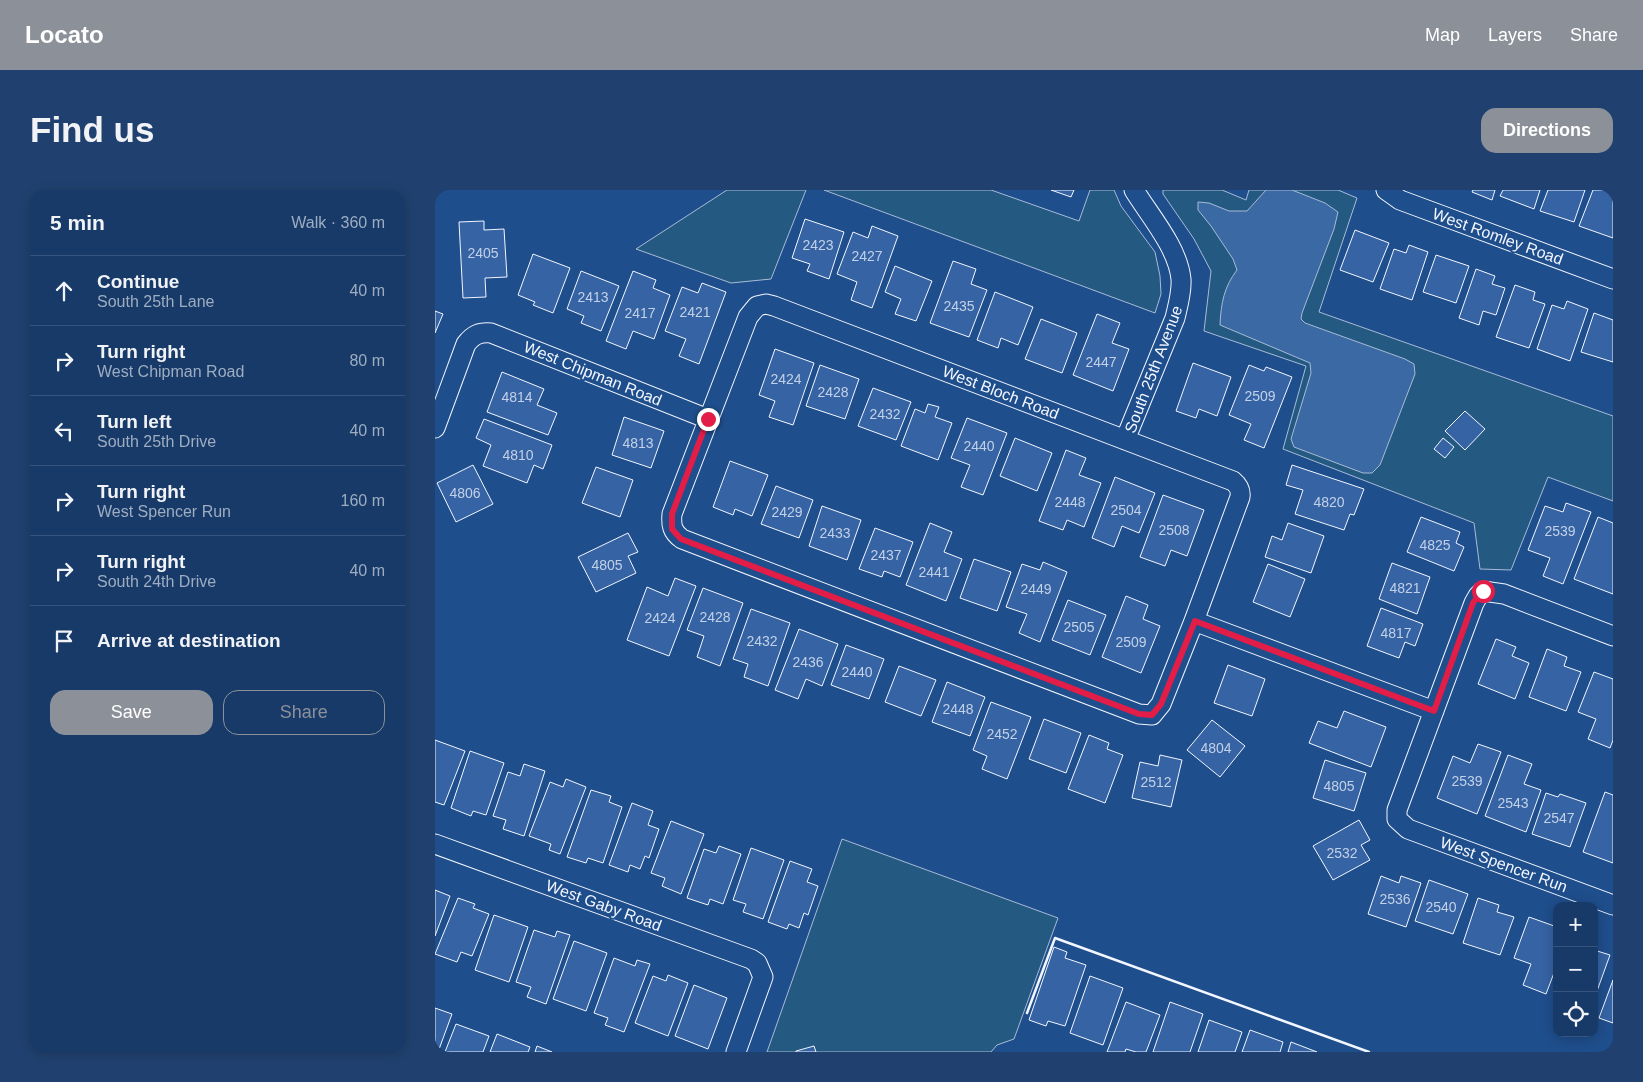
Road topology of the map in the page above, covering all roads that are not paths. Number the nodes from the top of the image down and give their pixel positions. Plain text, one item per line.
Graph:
1 (1134, 190) edge
2 (1386, 190) edge
3 (1613, 279) edge
4 (708, 419) junction
5 (435, 428) edge
6 (1125, 440) junction
7 (1195, 621) junction
8 (1613, 636) edge
9 (1434, 711) junction
10 (435, 844) edge
11 (1613, 905) edge
12 (736, 1052) edge

1 - 6 street, South 25th Avenue
2 - 3 street, West Romley Road
4 - 5 street, West Chipman Road
4 - 6 street, West Bloch Road
4 - 7 street
6 - 7 street, West Bloch Road
7 - 9 street
8 - 9 street
9 - 11 street, West Spencer Run
10 - 12 street, West Gaby Road

